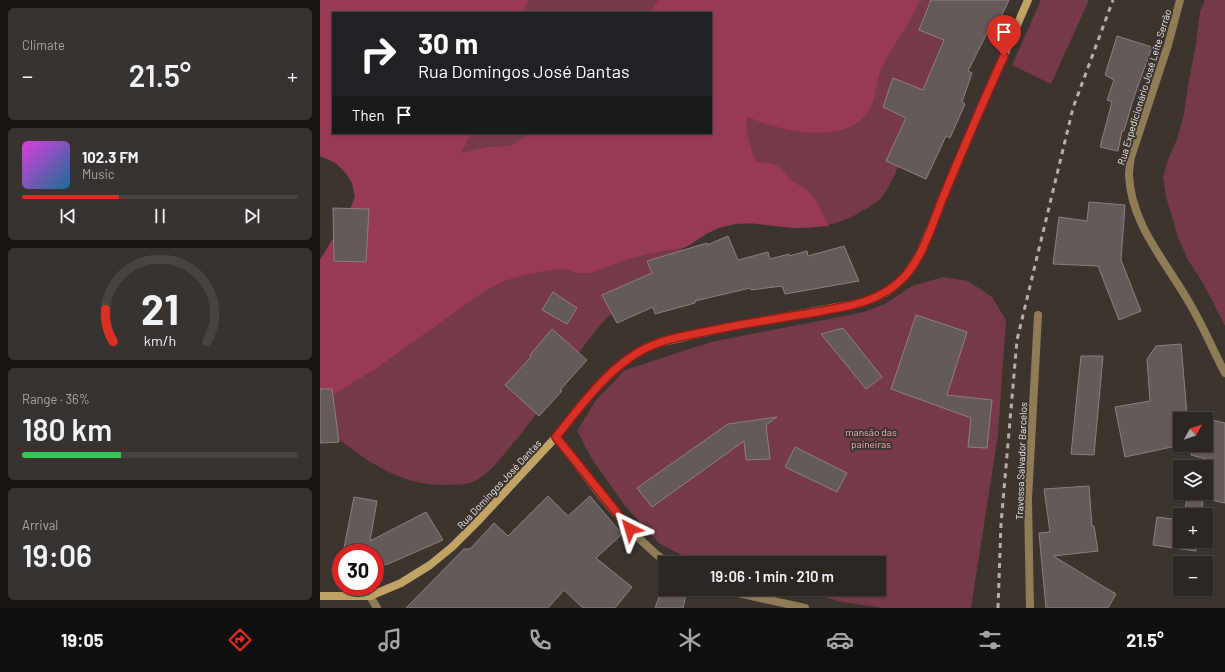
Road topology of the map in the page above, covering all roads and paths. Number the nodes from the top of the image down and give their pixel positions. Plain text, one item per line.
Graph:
1 (1028, 0) edge
2 (1180, 0) edge
3 (1038, 315) dead end
4 (1225, 373) edge
5 (556, 437) junction
6 (658, 556) edge
7 (384, 590) edge
8 (320, 596) edge
9 (332, 596) edge
10 (370, 596) edge
11 (752, 596) edge
12 (377, 608) edge
13 (806, 608) edge
14 (1030, 608) edge

1 - 5 street, Rua Domingos José Dantas
2 - 4 street, Rua Expedicionário José Leite Serrão
3 - 14 street, Travessa Salvador Barcelos
5 - 6 street
5 - 7 street, Rua Domingos José Dantas
8 - 9 street, Rua Domingos José Dantas
10 - 12 street
11 - 13 street

